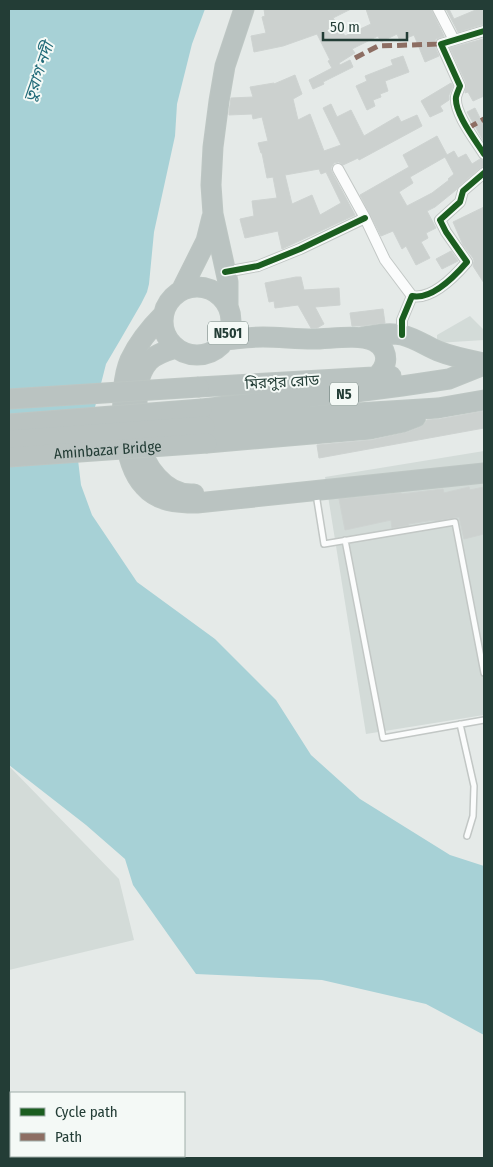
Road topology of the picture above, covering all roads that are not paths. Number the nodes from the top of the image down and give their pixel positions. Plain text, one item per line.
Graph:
1 (244, 9) edge
2 (438, 9) edge
3 (484, 31) edge
4 (454, 40) junction
5 (484, 154) edge
6 (338, 169) dead end
7 (484, 173) edge
8 (213, 214) junction
9 (365, 218) junction
10 (225, 272) junction
11 (181, 291) junction
12 (412, 296) junction
13 (229, 311) junction
14 (164, 314) junction
15 (402, 335) junction
16 (265, 337) junction
17 (354, 338) junction
18 (225, 340) junction
19 (176, 348) junction
20 (484, 364) edge
21 (377, 377) junction
22 (356, 392) junction
23 (9, 399) edge
24 (484, 400) edge
25 (9, 424) edge
26 (205, 426) junction
27 (9, 440) edge
28 (9, 457) edge
29 (484, 464) edge
30 (484, 473) edge
31 (316, 491) junction
32 (345, 540) junction
33 (484, 673) edge
34 (484, 720) edge
35 (460, 724) junction
36 (467, 836) dead end

1 - 8 highway, N501
2 - 4 street
3 - 4 street
4 - 5 street
6 - 9 street
7 - 12 street
8 - 10 highway, N501
8 - 11 highway, N501
9 - 10 street
9 - 12 street
10 - 13 highway, N501
11 - 13 highway, N501
11 - 14 highway, N501
12 - 15 street
13 - 16 highway
13 - 18 highway, N501
14 - 19 highway
14 - 31 highway
15 - 17 highway, N501
15 - 20 highway, N501
16 - 17 highway, N501
16 - 18 highway, N501
17 - 21 highway, N501
18 - 19 highway, N501
19 - 29 highway
20 - 21 highway, মিরপুর রোড
20 - 22 highway, N5
21 - 22 highway
21 - 23 highway, মিরপুর রোড, bridge
22 - 26 highway, N5
24 - 26 highway
25 - 26 highway, N5, bridge
26 - 27 highway, Aminbazar Bridge / N5, bridge
26 - 28 highway, Aminbazar Bridge, bridge
30 - 31 highway
31 - 32 lane
32 - 33 lane
32 - 35 lane
34 - 35 lane
35 - 36 lane

